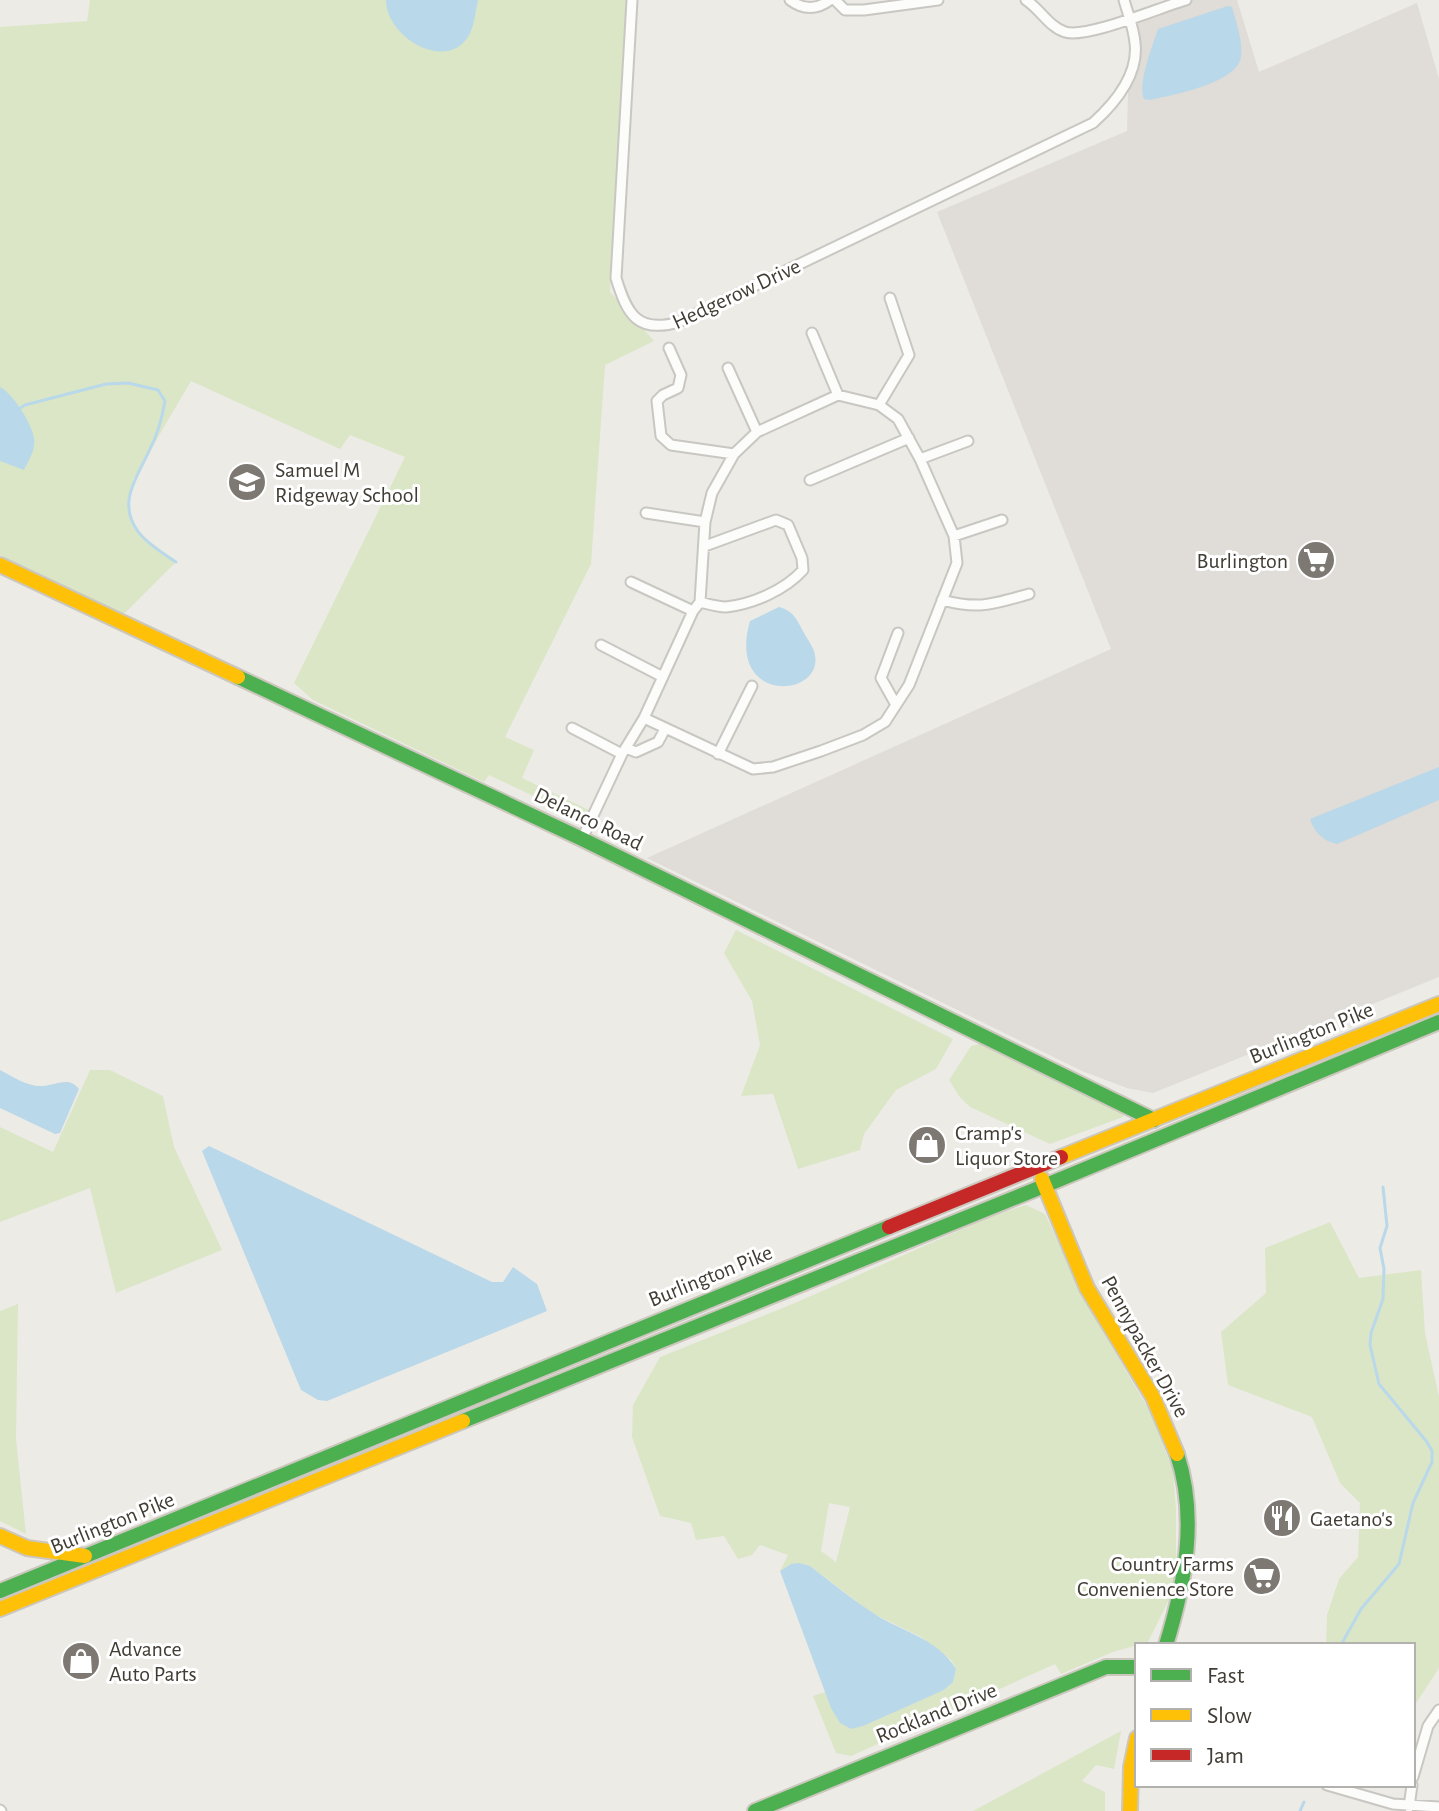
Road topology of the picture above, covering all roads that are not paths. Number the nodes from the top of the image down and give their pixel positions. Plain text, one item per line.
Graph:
1 (632, 0) edge
2 (790, 0) edge
3 (833, 0) edge
4 (938, 0) edge
5 (1026, 0) edge
6 (1124, 0) edge
7 (1186, 0) edge
8 (1129, 18) junction
9 (890, 298) dead end
10 (812, 333) dead end
11 (669, 348) dead end
12 (728, 368) dead end
13 (838, 395) junction
14 (879, 405) junction
15 (757, 432) junction
16 (909, 438) junction
17 (968, 441) dead end
18 (734, 454) junction
19 (920, 459) junction
20 (810, 480) dead end
21 (646, 513) dead end
22 (1002, 520) dead end
23 (705, 522) junction
24 (954, 536) junction
25 (705, 546) junction
26 (0, 565) edge
27 (631, 582) dead end
28 (1029, 594) dead end
29 (942, 600) junction
30 (700, 602) junction
31 (693, 611) junction
32 (898, 633) dead end
33 (601, 645) dead end
34 (663, 677) junction
35 (752, 686) dead end
36 (895, 703) junction
37 (644, 718) junction
38 (572, 728) dead end
39 (665, 729) junction
40 (624, 751) junction
41 (718, 754) junction
42 (582, 839) junction
43 (1439, 1004) edge
44 (1439, 1022) edge
45 (1154, 1120) junction
46 (1037, 1168) junction
47 (1044, 1186) junction
48 (0, 1536) edge
49 (88, 1556) junction
50 (0, 1591) edge
51 (0, 1609) edge
52 (1167, 1643) edge
53 (1135, 1667) edge
54 (1439, 1710) edge
55 (1135, 1751) edge
56 (1415, 1770) edge
57 (1334, 1787) edge
58 (1412, 1787) edge
59 (1409, 1807) junction
60 (1439, 1807) edge
61 (755, 1811) edge
62 (1130, 1811) edge

1 - 8 street, Hedgerow Drive
2 - 3 street
3 - 4 street
5 - 8 street
6 - 8 street, Hedgerow Drive
7 - 8 street
9 - 14 street
10 - 13 street
11 - 18 street
12 - 15 street
13 - 14 street
13 - 15 street
14 - 16 street
15 - 18 street
16 - 19 street
16 - 20 street
17 - 19 street
18 - 23 street
19 - 24 street
21 - 23 street
22 - 24 street
23 - 25 street
24 - 29 street
25 - 30 street
25 - 30 street
26 - 42 main road, Delanco Road
27 - 31 street
28 - 29 street
29 - 36 street
30 - 31 street
31 - 34 street
32 - 36 street
33 - 34 street
34 - 37 street
35 - 41 street
36 - 41 street
37 - 39 street
37 - 40 street
38 - 40 street
39 - 40 street
39 - 41 street
40 - 42 street
42 - 45 main road, Delanco Road
43 - 45 main road, Burlington Pike
44 - 47 main road, Burlington Pike
45 - 46 main road, Burlington Pike
46 - 47 main road, Pennypacker Drive
46 - 49 main road, Burlington Pike
47 - 51 main road, Burlington Pike
47 - 52 main road, Pennypacker Drive
48 - 49 main road
49 - 50 main road, Burlington Pike
53 - 61 main road, Rockland Drive
54 - 56 street
55 - 62 main road
57 - 59 street
58 - 59 street
59 - 60 street

